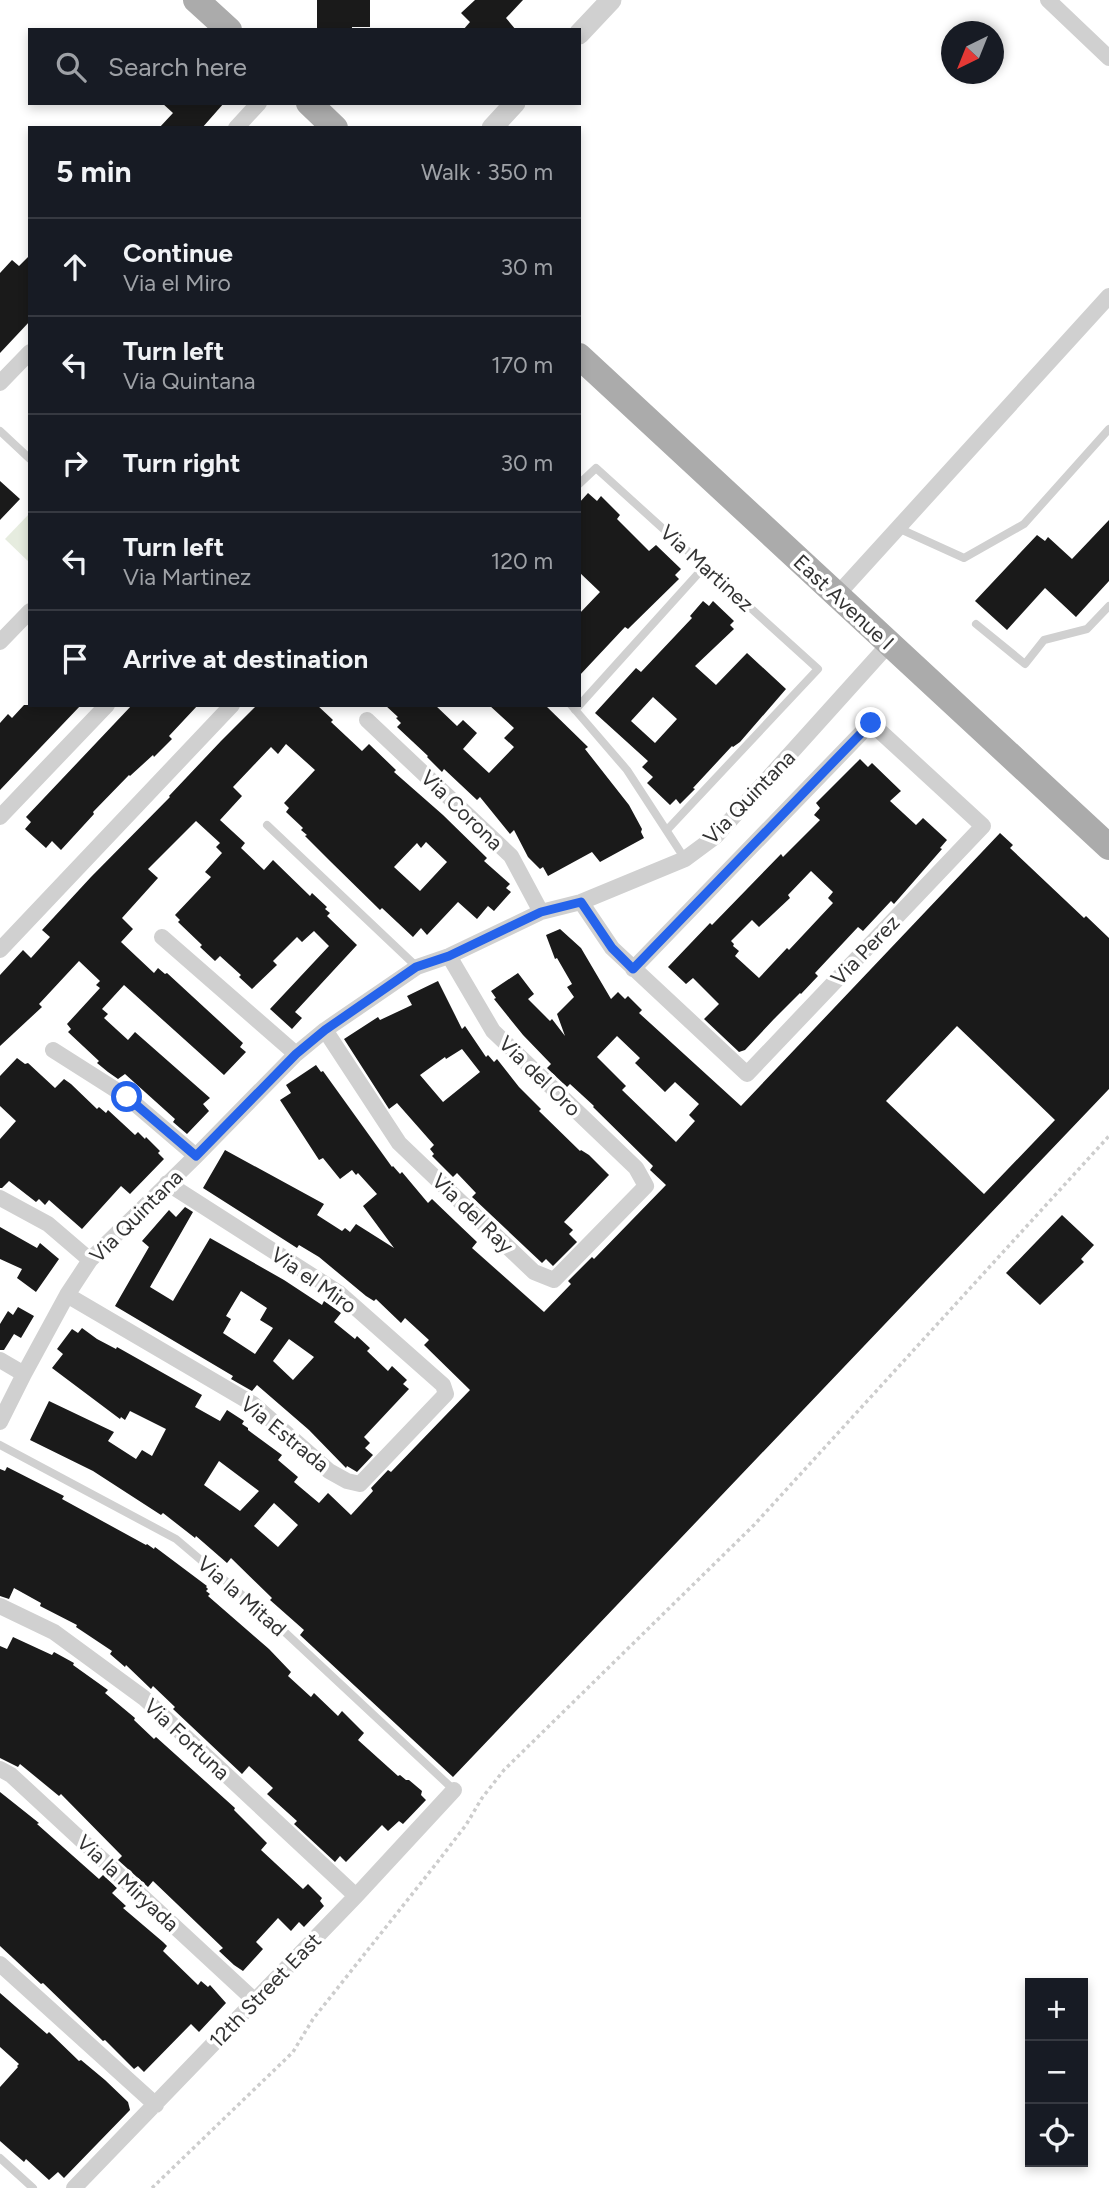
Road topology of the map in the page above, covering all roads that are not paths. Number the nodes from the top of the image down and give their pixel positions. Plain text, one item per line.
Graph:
1 (197, 0) edge
2 (611, 0) edge
3 (1048, 0) edge
4 (227, 28) edge
5 (581, 32) edge
6 (1109, 58) edge
7 (257, 105) edge
8 (311, 105) edge
9 (512, 105) edge
10 (238, 126) edge
11 (333, 126) edge
12 (494, 126) edge
13 (1107, 301) edge
14 (28, 354) edge
15 (581, 358) edge
16 (0, 383) edge
17 (1109, 429) edge
18 (0, 431) edge
19 (28, 457) edge
20 (581, 482) edge
21 (898, 528) junction
22 (705, 566) junction
23 (837, 595) junction
24 (1109, 606) edge
25 (28, 613) edge
26 (976, 624) dead end
27 (0, 642) edge
28 (889, 644) junction
29 (818, 669) joint
30 (581, 698) edge
31 (105, 707) edge
32 (230, 707) edge
33 (573, 707) edge
34 (367, 720) dead end
35 (0, 817) edge
36 (267, 825) dead end
37 (667, 830) junction
38 (1109, 847) edge
39 (685, 859) junction
40 (581, 902) junction
41 (541, 912) junction
42 (162, 937) dead end
43 (0, 950) edge
44 (449, 956) junction
45 (416, 967) junction
46 (633, 969) junction
47 (325, 1030) junction
48 (53, 1050) dead end
49 (296, 1054) junction
50 (196, 1156) junction
51 (167, 1183) junction
52 (646, 1186) joint
53 (0, 1198) edge
54 (90, 1259) junction
55 (68, 1295) junction
56 (0, 1360) edge
57 (24, 1374) junction
58 (446, 1394) joint
59 (0, 1422) edge
60 (0, 1445) edge
61 (0, 1606) edge
62 (0, 1769) edge
63 (454, 1790) joint
64 (356, 1896) junction
65 (0, 1964) edge
66 (254, 2000) junction
67 (156, 2105) junction
68 (0, 2158) edge
69 (33, 2188) edge
70 (74, 2188) edge

1 - 4 main road
2 - 5 street
3 - 6 street
7 - 10 street
8 - 11 main road
9 - 12 street
13 - 21 street
14 - 16 street
15 - 23 main road, East Avenue I
17 - 21 lane
18 - 19 lane
20 - 22 lane, Via Martinez
21 - 23 street
22 - 29 lane, Via Martinez
22 - 30 lane
23 - 28 main road, East Avenue I
24 - 26 lane
25 - 27 street
28 - 38 main road, East Avenue I
28 - 39 street, Via Quintana
29 - 37 lane, Via Quintana
31 - 35 street
32 - 43 street
33 - 37 lane
34 - 41 street, Via Corona
36 - 45 lane
37 - 39 lane
39 - 40 street, Via Quintana
40 - 41 street, Via Quintana
40 - 46 street
41 - 44 street, Via Quintana
42 - 49 street
44 - 45 street, Via Quintana
44 - 52 street, Via del Oro
45 - 47 street, Via Quintana
46 - 46 street, Via Perez
47 - 49 street, Via Quintana
47 - 52 street, Via del Ray
48 - 50 street
49 - 50 street, Via Quintana
50 - 51 street, Via Quintana
51 - 54 street, Via Quintana
51 - 58 street, Via el Miro
53 - 54 street
54 - 55 street, Via Quintana
55 - 57 street, Via Quintana
55 - 58 street, Via Estrada
56 - 57 street
57 - 59 street, Via Quintana
60 - 63 lane, Via la Mitad
61 - 64 street, Via Fortuna
62 - 66 street, Via la Miryada
63 - 64 street, 12th Street East
64 - 66 street, 12th Street East
65 - 67 street
66 - 67 street, 12th Street East
67 - 70 street, 12th Street East
68 - 69 lane

